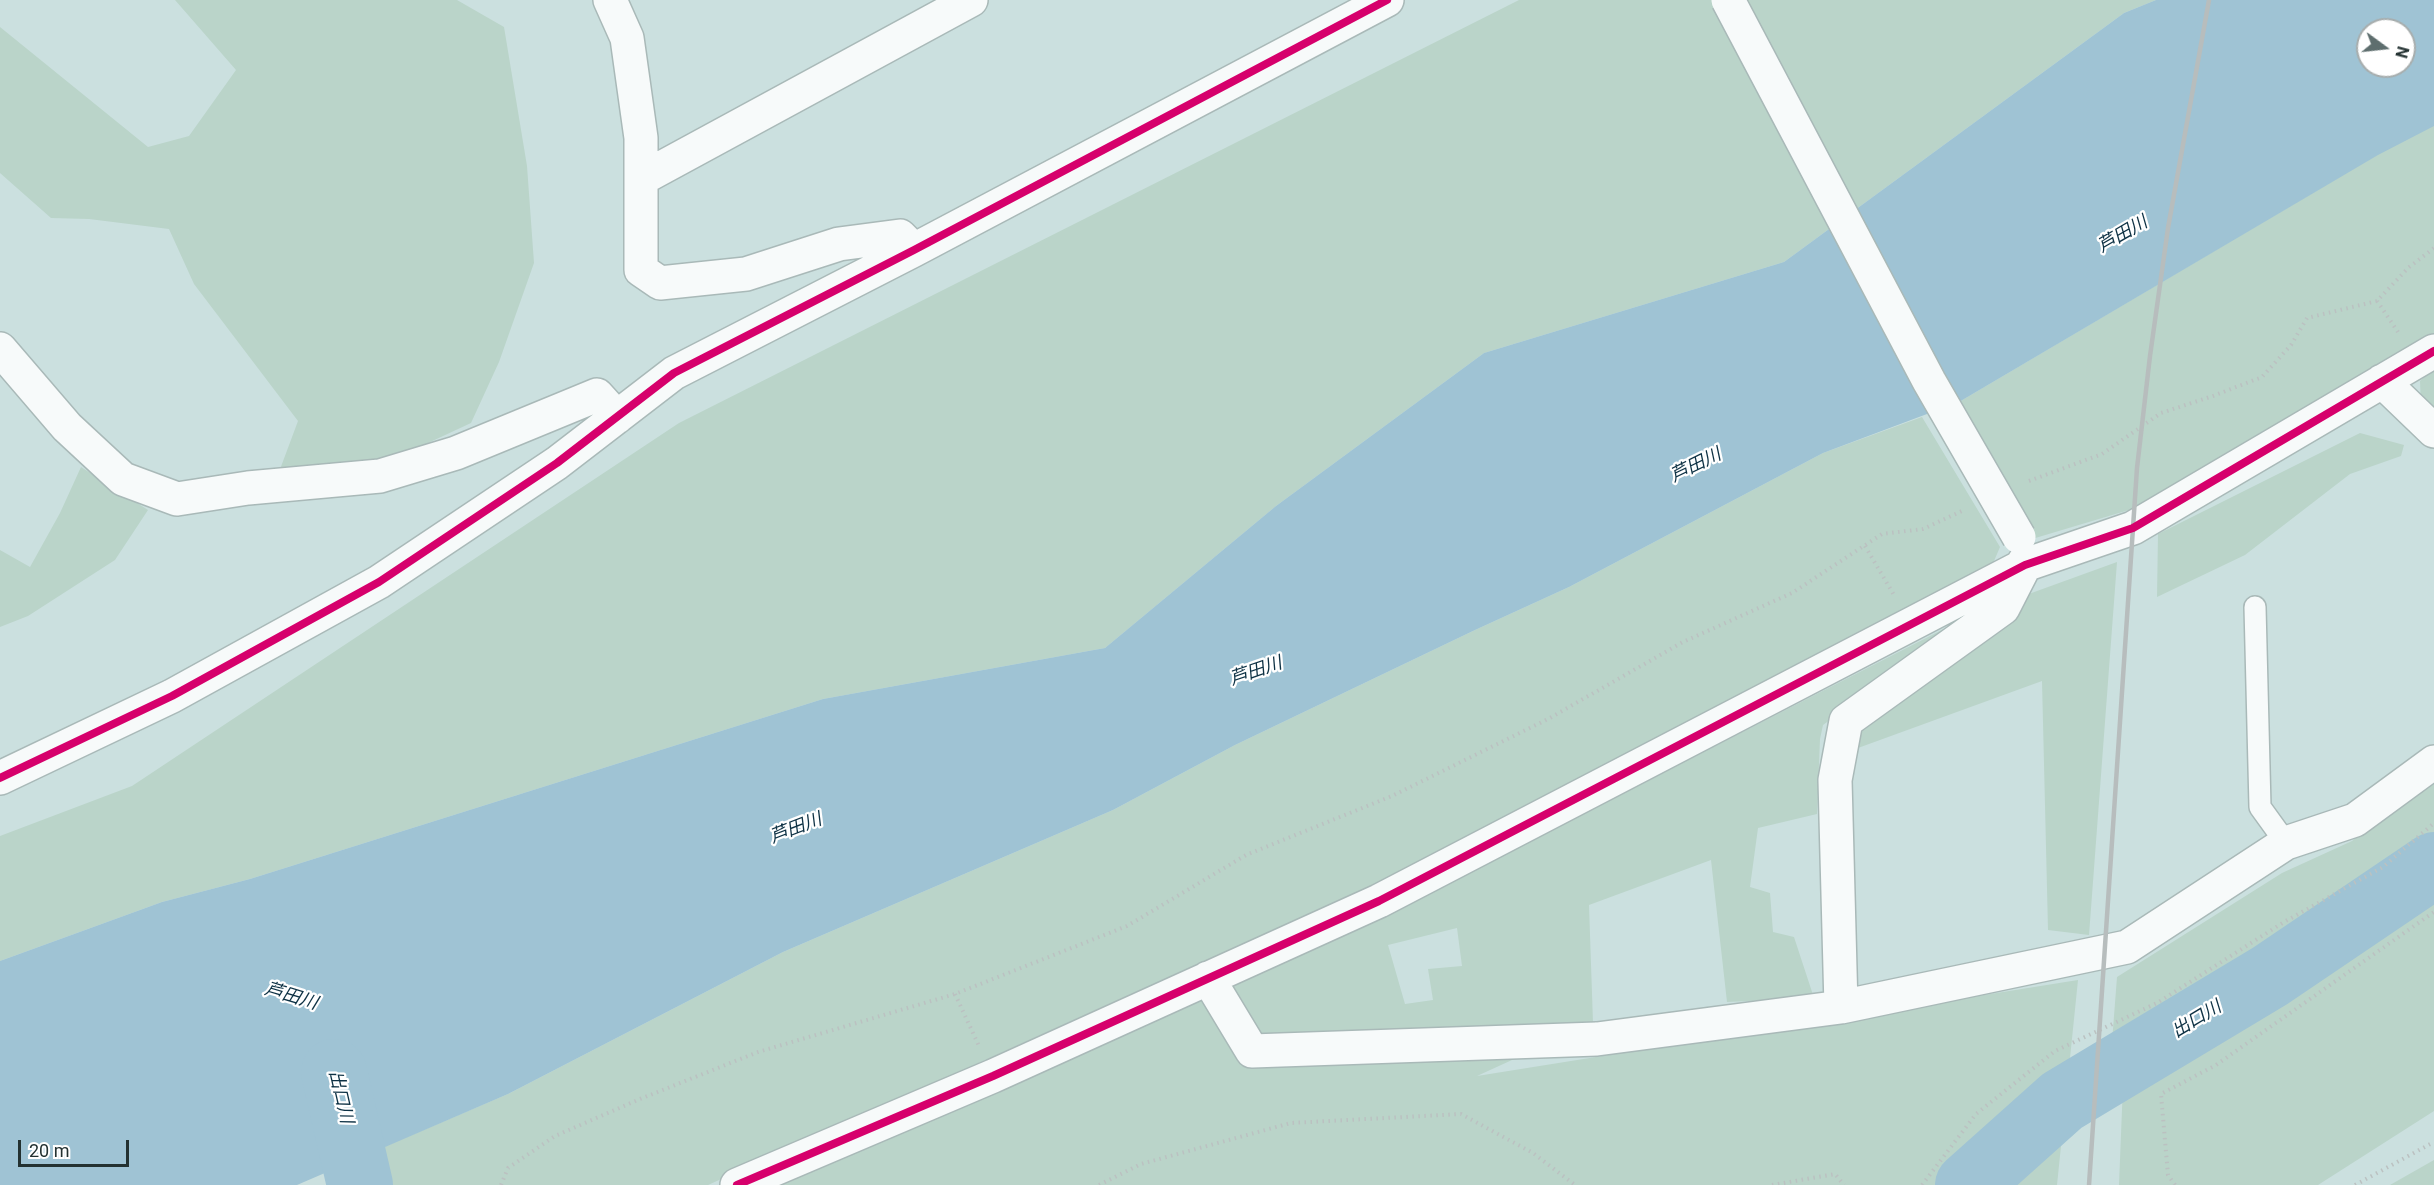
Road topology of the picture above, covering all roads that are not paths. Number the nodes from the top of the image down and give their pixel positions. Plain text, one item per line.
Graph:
1 (610, 0) edge
2 (971, 0) edge
3 (1388, 0) edge
4 (1728, 0) edge
5 (641, 179) junction
6 (914, 250) junction
7 (0, 349) edge
8 (2434, 351) edge
9 (2382, 381) junction
10 (617, 417) junction
11 (2434, 431) edge
12 (2022, 551) junction
13 (2255, 607) dead end
14 (2434, 762) edge
15 (0, 778) edge
16 (2286, 843) junction
17 (1208, 978) junction
18 (1841, 1007) junction
19 (737, 1185) edge

1 - 5 street
2 - 5 street
3 - 6 street
4 - 12 street, bridge
5 - 6 street
6 - 10 street
7 - 10 street
8 - 9 street
9 - 11 street
9 - 12 street
10 - 15 street
12 - 17 street
12 - 18 street
13 - 16 lane
14 - 16 street
16 - 18 street
17 - 18 street
17 - 19 street

